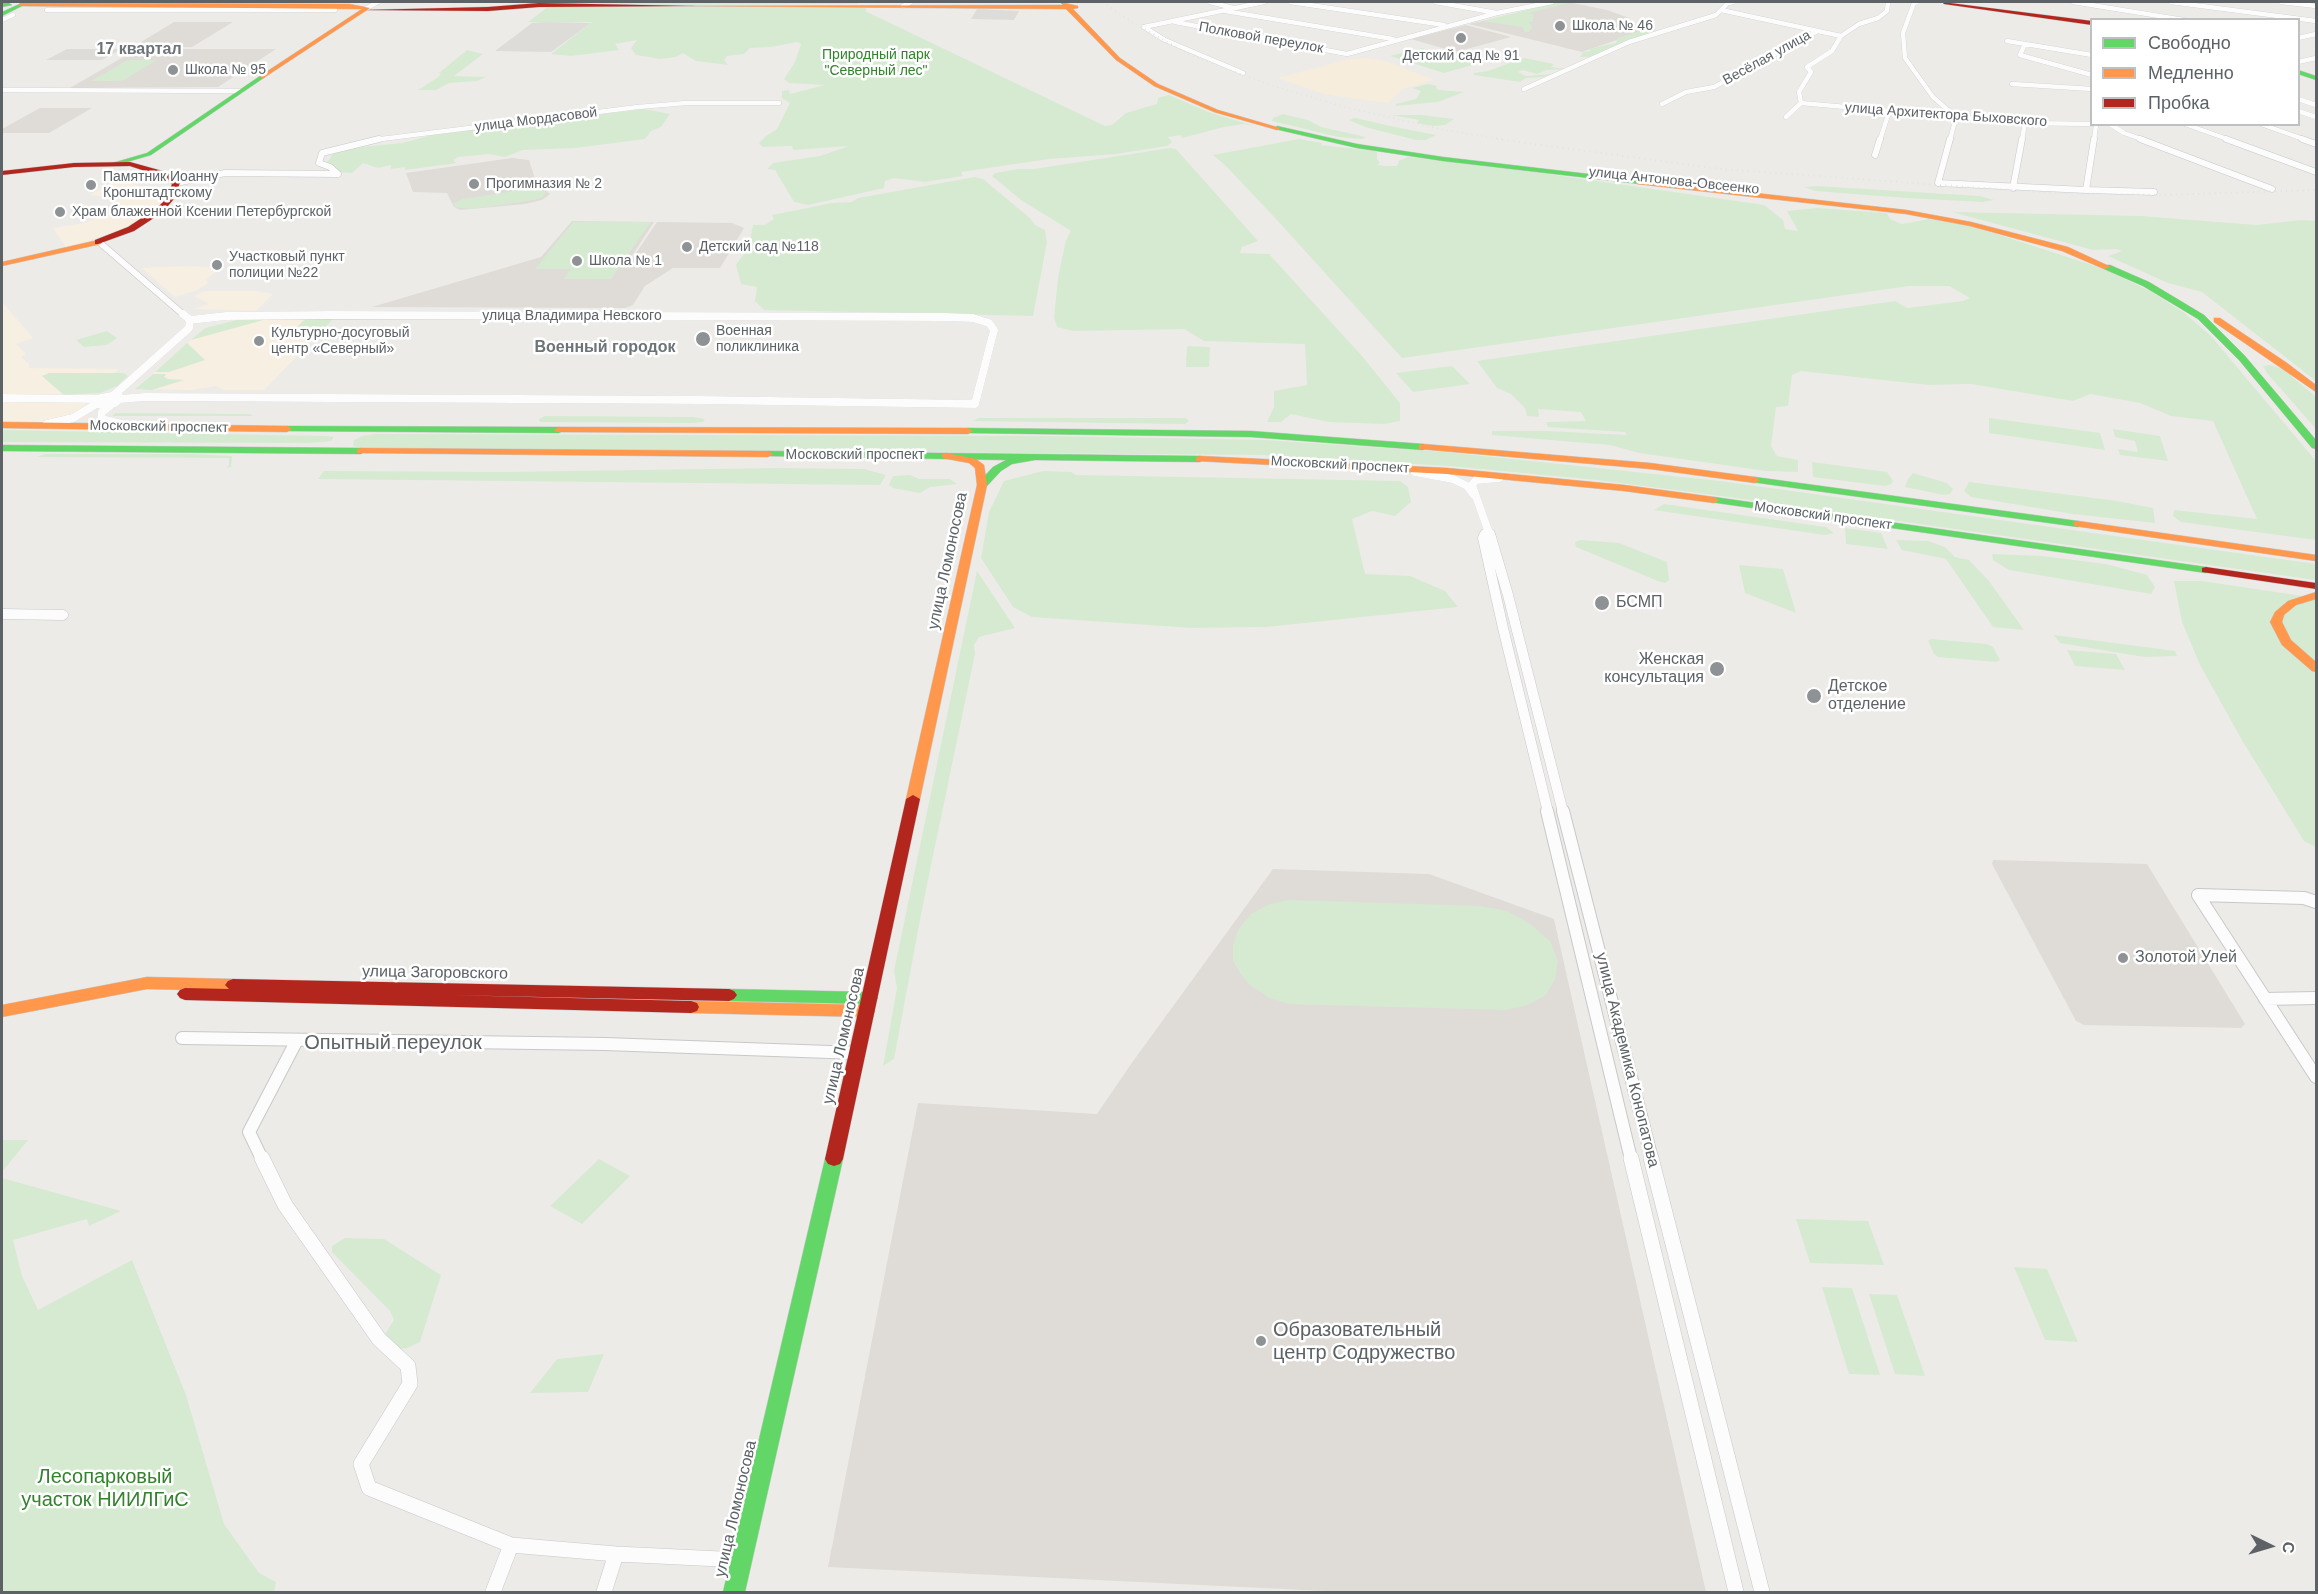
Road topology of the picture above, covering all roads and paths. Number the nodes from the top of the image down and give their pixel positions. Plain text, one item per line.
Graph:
1 (1210, 2) edge
2 (1264, 2) edge
3 (1290, 2) edge
4 (1435, 2) edge
5 (1552, 2) edge
6 (1734, 2) edge
7 (1888, 2) edge
8 (1917, 2) edge
9 (1944, 2) edge
10 (2073, 2) edge
11 (2171, 2) edge
12 (2281, 2) edge
13 (857, 4) edge
14 (907, 4) edge
15 (1069, 4) edge
16 (74, 5) junction
17 (46, 6) edge
18 (145, 6) junction
19 (2316, 6) edge
20 (9, 8) edge
21 (356, 8) edge
22 (1234, 9) junction
23 (1721, 10) junction
24 (1225, 11) junction
25 (1497, 13) junction
26 (2172, 18) edge
27 (2293, 18) edge
28 (2300, 19) edge
29 (2316, 21) edge
30 (1175, 22) junction
31 (2090, 23) edge
32 (1448, 26) junction
33 (1816, 32) junction
34 (2316, 34) edge
35 (1841, 36) junction
36 (2300, 38) edge
37 (1396, 40) junction
38 (2007, 41) dead end
39 (2025, 44) junction
40 (2090, 55) edge
41 (2316, 58) edge
42 (2300, 62) edge
43 (1243, 73) dead end
44 (2300, 73) edge
45 (2090, 75) edge
46 (2316, 78) edge
47 (2012, 84) dead end
48 (1165, 86) junction
49 (1524, 88) dead end
50 (2, 90) edge
51 (2090, 90) edge
52 (241, 91) junction
53 (2300, 100) edge
54 (779, 103) dead end
55 (1801, 103) junction
56 (1662, 104) dead end
57 (2316, 105) edge
58 (1889, 112) junction
59 (2300, 112) edge
60 (1786, 117) dead end
61 (1956, 117) junction
62 (2316, 117) edge
63 (2025, 123) junction
64 (2090, 124) edge
65 (2096, 126) edge
66 (2112, 126) edge
67 (2190, 126) edge
68 (2266, 126) edge
69 (2316, 144) edge
70 (149, 154) junction
71 (1875, 155) dead end
72 (113, 164) junction
73 (147, 168) junction
74 (2316, 172) edge
75 (2, 173) edge
76 (176, 183) junction
77 (2013, 188) junction
78 (2272, 189) dead end
79 (2086, 190) junction
80 (2154, 192) dead end
81 (99, 242) junction
82 (2, 264) edge
83 (190, 320) junction
84 (2284, 365) junction
85 (2249, 366) junction
86 (2316, 389) edge
87 (117, 397) junction
88 (2, 398) edge
89 (97, 401) junction
90 (111, 404) junction
91 (2, 425) edge
92 (38, 425) junction
93 (134, 426) junction
94 (317, 429) junction
95 (381, 429) junction
96 (2316, 446) edge
97 (2, 448) edge
98 (306, 450) junction
99 (357, 451) junction
100 (931, 455) junction
101 (1046, 456) junction
102 (1382, 467) junction
103 (1523, 477) junction
104 (982, 485) junction
105 (1474, 495) junction
106 (1488, 529) junction
107 (2316, 558) edge
108 (2316, 586) edge
109 (2316, 595) edge
110 (2, 614) edge
111 (63, 615) dead end
112 (2316, 668) edge
113 (2316, 902) edge
114 (2316, 998) edge
115 (2265, 999) junction
116 (868, 1005) junction
117 (2, 1011) edge
118 (2, 1019) edge
119 (182, 1038) dead end
120 (297, 1040) junction
121 (858, 1053) junction
122 (2316, 1077) edge
123 (511, 1545) junction
124 (616, 1554) junction
125 (741, 1560) junction
126 (493, 1593) edge
127 (604, 1593) edge
128 (734, 1593) edge
129 (1736, 1593) edge
130 (1762, 1593) edge

1 - 22 street
2 - 22 street
3 - 32 street
4 - 25 street
5 - 25 street
6 - 23 street
7 - 35 street
8 - 61 street
9 - 31 main road
10 - 26 street
11 - 27 street
12 - 19 street
13 - 14 main road
13 - 21 main road
14 - 15 main road
15 - 48 main road, улица Антонова-Овсеенко
16 - 17 main road
16 - 18 main road
16 - 20 main road
17 - 21 street
18 - 20 main road
18 - 21 main road
21 - 52 main road
22 - 24 street
23 - 33 street, Весёлая улица
23 - 49 street
24 - 30 street
24 - 37 street
25 - 32 street
28 - 29 street
30 - 37 street, Полковой переулок
30 - 43 street
32 - 37 street
33 - 35 street
33 - 56 street, Весёлая улица
34 - 36 street
35 - 55 street
38 - 39 street
39 - 40 street
39 - 45 street
41 - 42 street
44 - 46 main road
47 - 51 street
48 - 84 main road, улица Антонова-Овсеенко
48 - 85 main road, улица Антонова-Овсеенко
50 - 52 street
52 - 70 main road
53 - 57 street
54 - 76 street, улица Мордасовой
55 - 58 street, улица Архитектора Быховского
55 - 60 street
58 - 61 street, улица Архитектора Быховского
58 - 71 street
59 - 62 street
61 - 63 street, улица Архитектора Быховского
61 - 77 street
63 - 64 street, улица Архитектора Быховского
63 - 77 street
65 - 79 street
66 - 78 street
67 - 74 street
68 - 69 street
70 - 72 main road
70 - 73 main road
72 - 73 main road
72 - 75 main road
73 - 76 main road
76 - 81 main road
77 - 79 street
79 - 80 street
81 - 82 main road
81 - 83 street
83 - 87 street
83 - 87 street, улица Владимира Невского
84 - 85 main road
84 - 86 main road, улица Антонова-Овсеенко
85 - 96 main road, улица Антонова-Овсеенко
87 - 89 street
87 - 90 street
88 - 89 street
89 - 90 street
89 - 92 street
90 - 93 street
91 - 92 main road, Московский проспект
92 - 93 main road, Московский проспект
93 - 94 main road, Московский проспект
94 - 95 main road, Московский проспект
94 - 98 main road, Московский проспект
95 - 99 main road, Московский проспект
95 - 107 main road, Московский проспект
97 - 98 main road, Московский проспект
98 - 99 main road, Московский проспект
99 - 100 main road, Московский проспект
100 - 101 main road, Московский проспект
100 - 104 main road, улица Ломоносова
101 - 102 main road, Московский проспект
101 - 104 main road, улица Ломоносова
102 - 103 main road, Московский проспект
102 - 105 street
103 - 105 street
103 - 108 main road, Московский проспект
104 - 116 main road, улица Ломоносова
105 - 106 street, улица Академика Конопатова
106 - 129 street, улица Академика Конопатова
106 - 130 street, улица Академика Конопатова
109 - 112 main road
110 - 111 street
113 - 115 street
114 - 115 street
115 - 122 street
116 - 117 main road, улица Загоровского
116 - 118 main road, улица Загоровского
116 - 121 main road, улица Ломоносова
119 - 120 street
120 - 121 street, Опытный переулок
120 - 123 street, Опытный переулок
121 - 125 main road, улица Ломоносова
123 - 124 street
123 - 126 street
124 - 125 street
124 - 127 street
125 - 128 main road, улица Ломоносова

